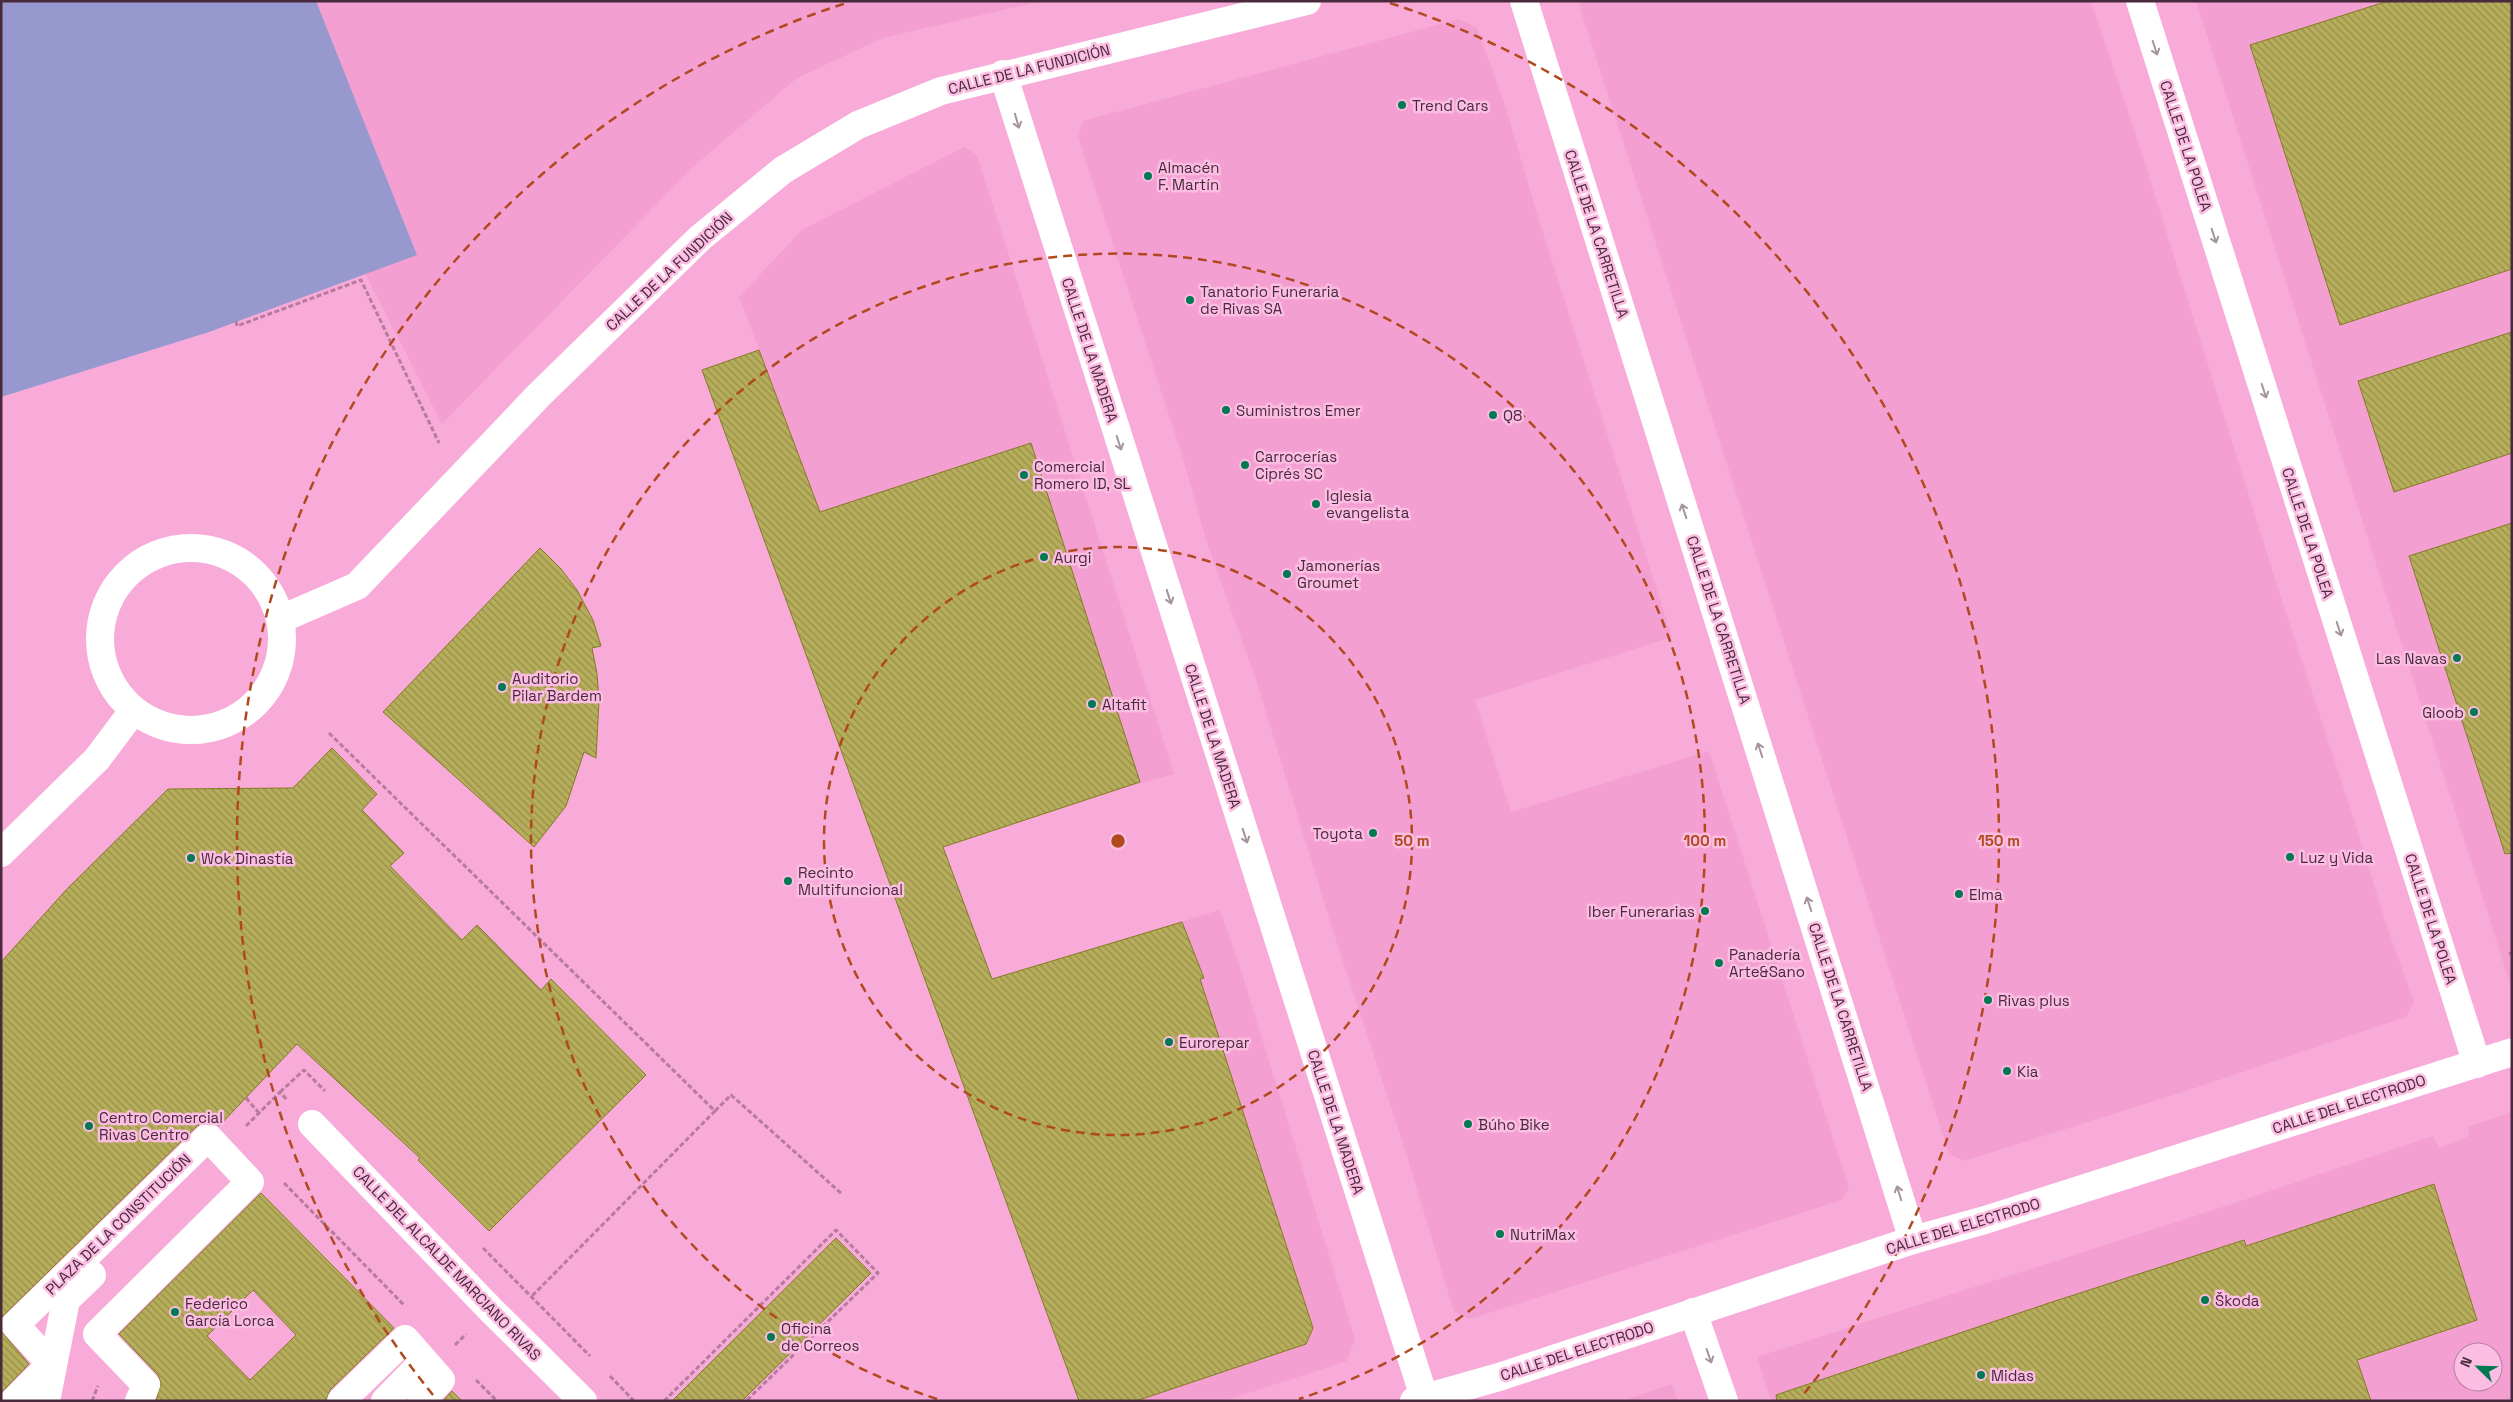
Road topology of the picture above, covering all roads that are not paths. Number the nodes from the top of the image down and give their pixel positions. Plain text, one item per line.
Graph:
1 (1307, 1) edge
2 (1524, 1) edge
3 (2140, 1) edge
4 (1003, 74) junction
5 (281, 619) junction
6 (133, 711) junction
7 (1, 853) edge
8 (2512, 1052) edge
9 (2478, 1064) junction
10 (312, 1124) road end
11 (220, 1151) junction
12 (1913, 1240) junction
13 (1693, 1312) junction
14 (424, 1361) junction
15 (1419, 1399) edge
16 (14, 1401) edge
17 (46, 1401) edge
18 (139, 1401) edge
19 (341, 1401) edge
20 (385, 1401) edge
21 (421, 1401) edge
22 (583, 1401) edge
23 (1724, 1401) edge

1 - 4 street, CALLE DE LA FUNDICIÓN
12 -> 2 street, CALLE DE LA CARRETILLA
3 -> 9 street, CALLE DE LA POLEA
4 - 5 street, CALLE DE LA FUNDICIÓN
4 -> 15 street, CALLE DE LA MADERA
5 - 6 street
5 - 6 street
6 - 7 street
8 - 9 street, CALLE DEL ELECTRODO
9 - 12 street, CALLE DEL ELECTRODO
10 - 22 street, CALLE DEL ALCALDE MARCIANO RIVAS
11 - 16 street, PLAZA DE LA CONSTITUCIÓN
11 - 17 street
11 - 18 street, PLAZA DE LA CONSTITUCIÓN
12 - 13 street, CALLE DEL ELECTRODO
13 - 15 street, CALLE DEL ELECTRODO
13 -> 23 street
14 - 19 street
14 - 20 street
14 - 21 street

